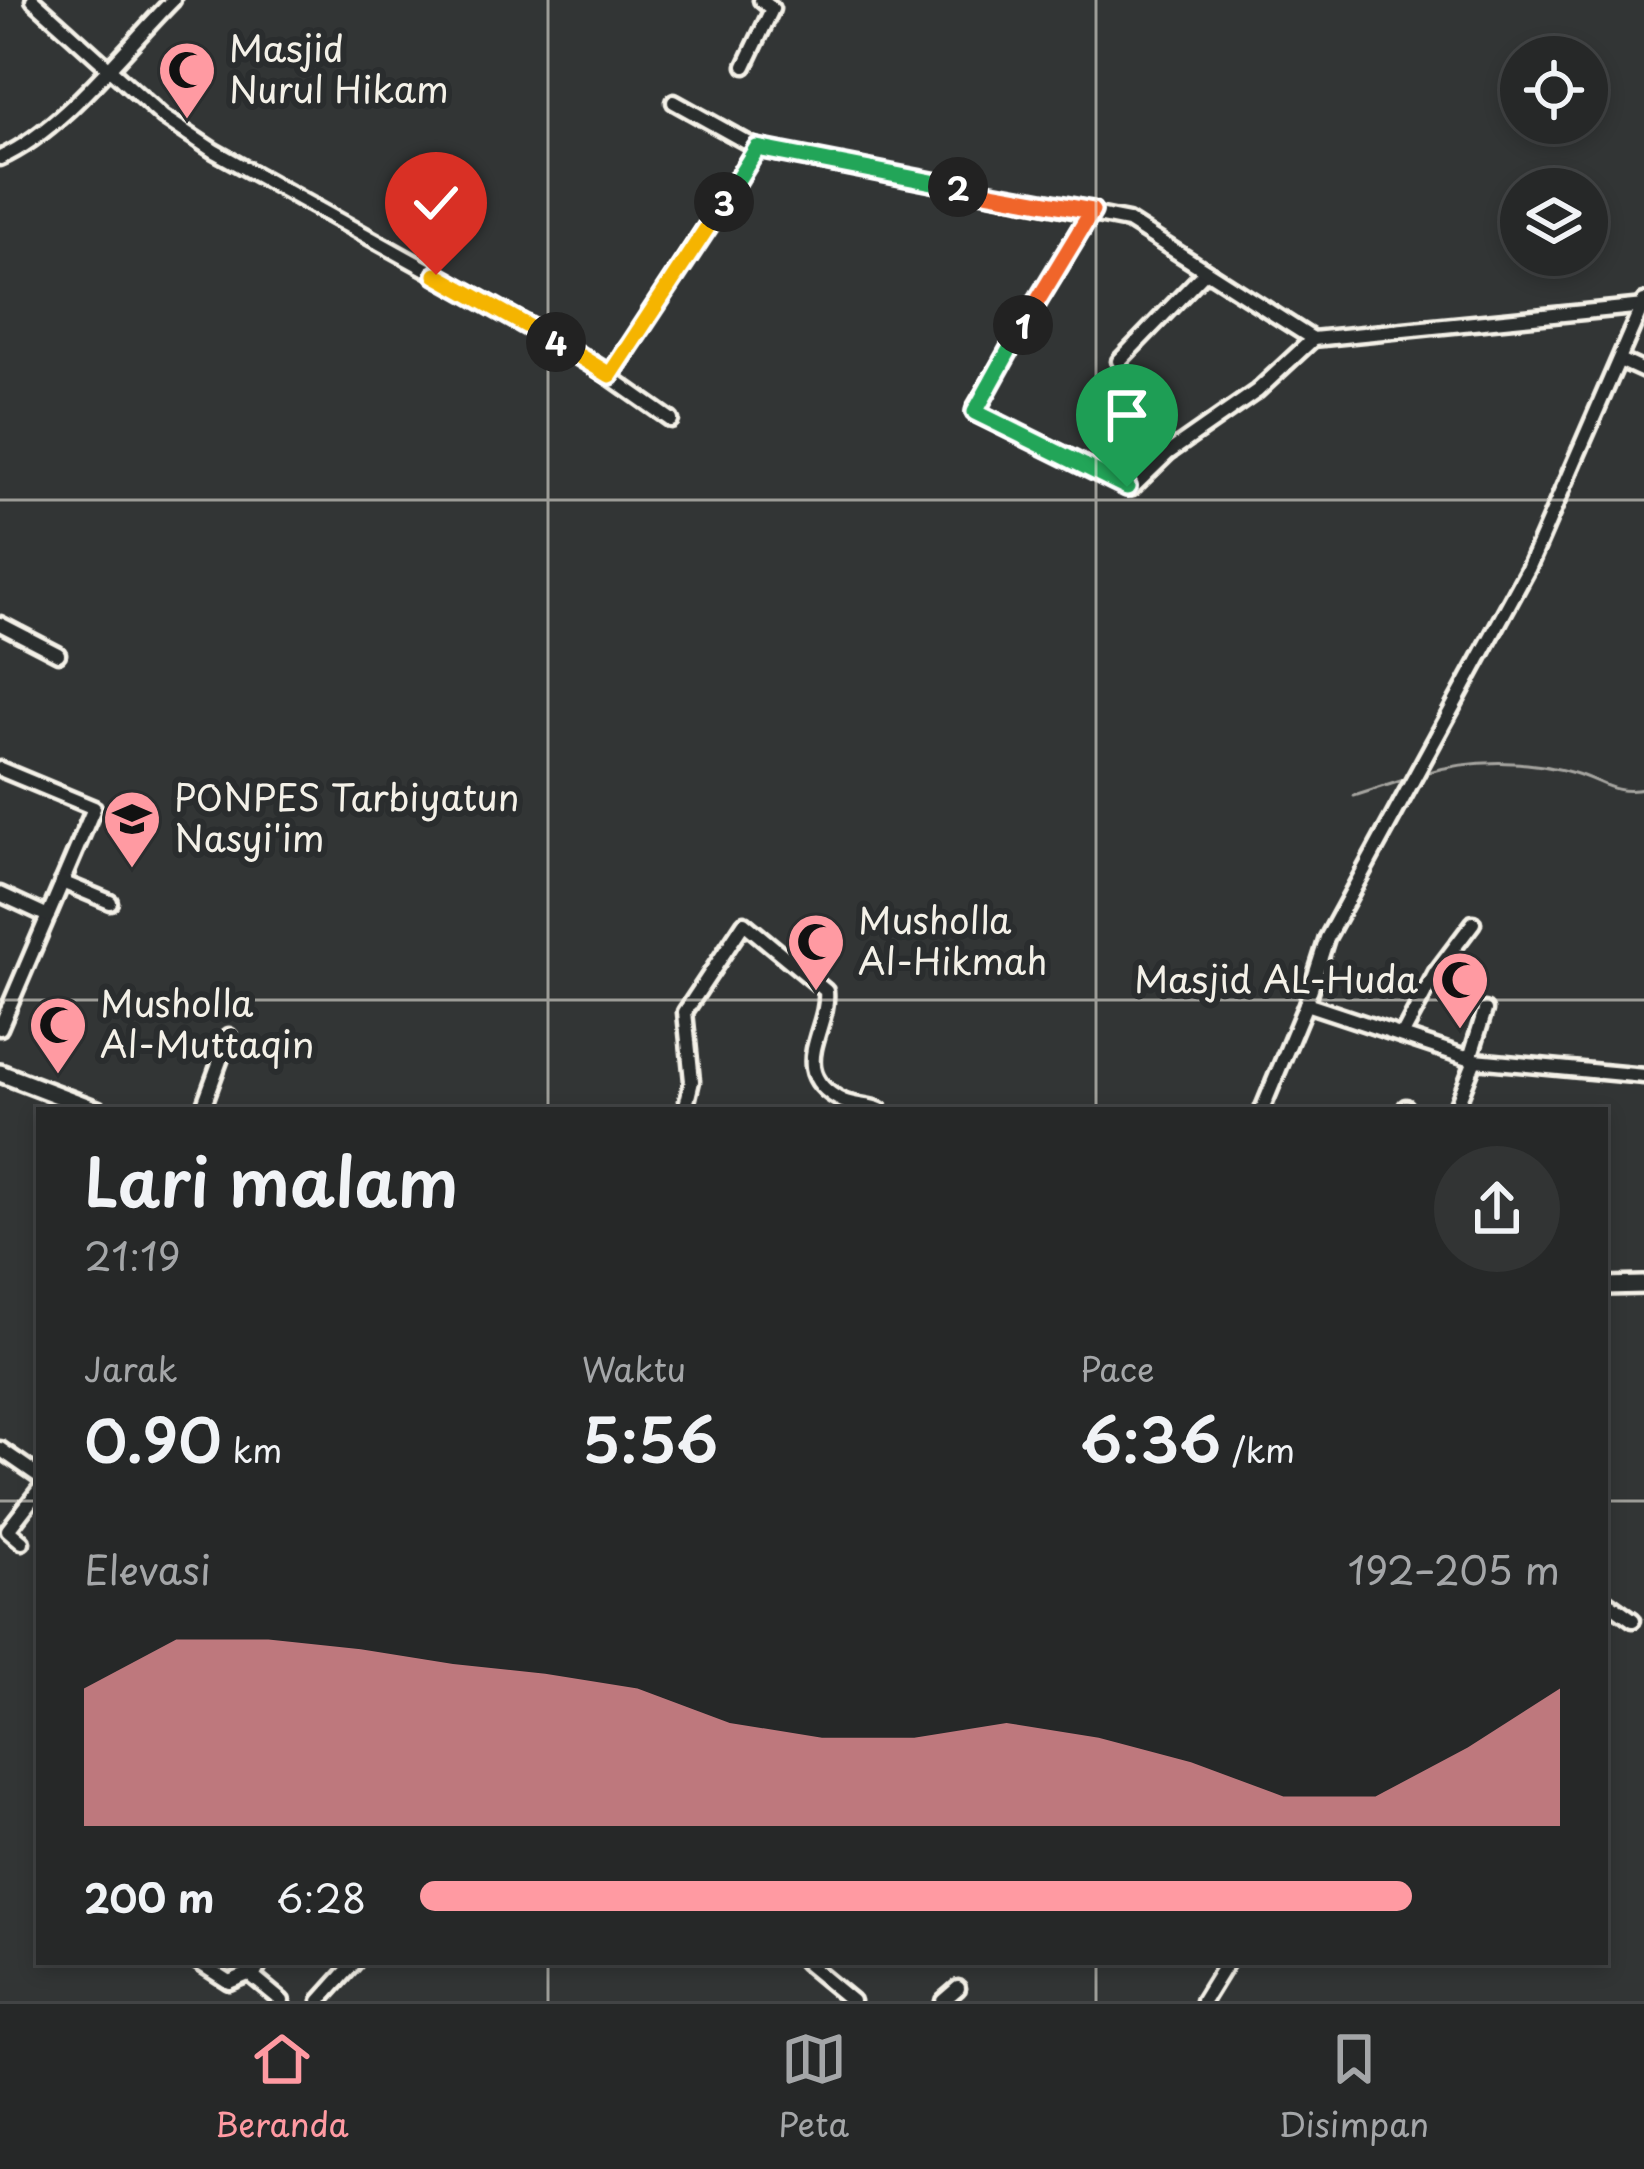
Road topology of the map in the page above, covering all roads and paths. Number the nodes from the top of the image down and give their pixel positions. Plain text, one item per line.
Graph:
1 (33, 0) edge
2 (173, 0) edge
3 (760, 0) edge
4 (745, 66) dead end
5 (106, 67) junction
6 (674, 102) dead end
7 (757, 148) junction
8 (0, 158) edge
9 (1092, 211) junction
10 (1206, 271) junction
11 (1643, 304) edge
12 (1313, 338) junction
13 (1622, 361) junction
14 (1119, 362) dead end
15 (1644, 371) edge
16 (610, 375) junction
17 (671, 420) dead end
18 (0, 624) edge
19 (58, 654) dead end
20 (0, 769) edge
21 (62, 882) junction
22 (0, 894) edge
23 (110, 902) dead end
24 (48, 916) junction
25 (1473, 923) dead end
26 (1306, 1004) junction
27 (1485, 1010) dead end
28 (0, 1028) edge
29 (1403, 1034) junction
30 (230, 1036) dead end
31 (1472, 1059) junction
32 (0, 1073) edge
33 (1644, 1076) edge
34 (841, 1106) edge
35 (90, 1107) edge
36 (203, 1107) edge
37 (686, 1107) edge
38 (1263, 1107) edge
39 (1456, 1107) edge
40 (1644, 1285) edge
41 (1608, 1286) edge
42 (0, 1449) edge
43 (36, 1474) edge
44 (36, 1494) edge
45 (4, 1536) edge
46 (22, 1542) dead end
47 (1608, 1602) edge
48 (1633, 1620) dead end
49 (204, 1965) edge
50 (352, 1965) edge
51 (810, 1965) edge
52 (1225, 1965) edge
53 (257, 1967) edge
54 (958, 1988) dead end
55 (282, 2001) edge
56 (320, 2001) edge
57 (852, 2001) edge
58 (943, 2001) edge
59 (1203, 2001) edge

1 - 5 street
2 - 5 street
3 - 4 street
5 - 8 street
5 - 16 street
6 - 7 street
7 - 9 street
7 - 16 street
9 - 10 street
9 - 12 street
10 - 12 street
10 - 14 street
11 - 12 street
11 - 13 street
13 - 15 street
13 - 26 street
16 - 17 street
18 - 19 street
20 - 21 street
21 - 23 street
21 - 24 street
22 - 24 street
24 - 28 street
25 - 29 street
26 - 29 street
26 - 38 street
27 - 31 street
29 - 31 street
30 - 36 street
31 - 33 street
31 - 39 street
32 - 35 main road
34 - 37 street
40 - 41 main road
42 - 43 street
44 - 45 street
45 - 46 street
47 - 48 street
49 - 53 street
50 - 56 street
51 - 57 street
52 - 59 street
53 - 55 street
54 - 58 street

